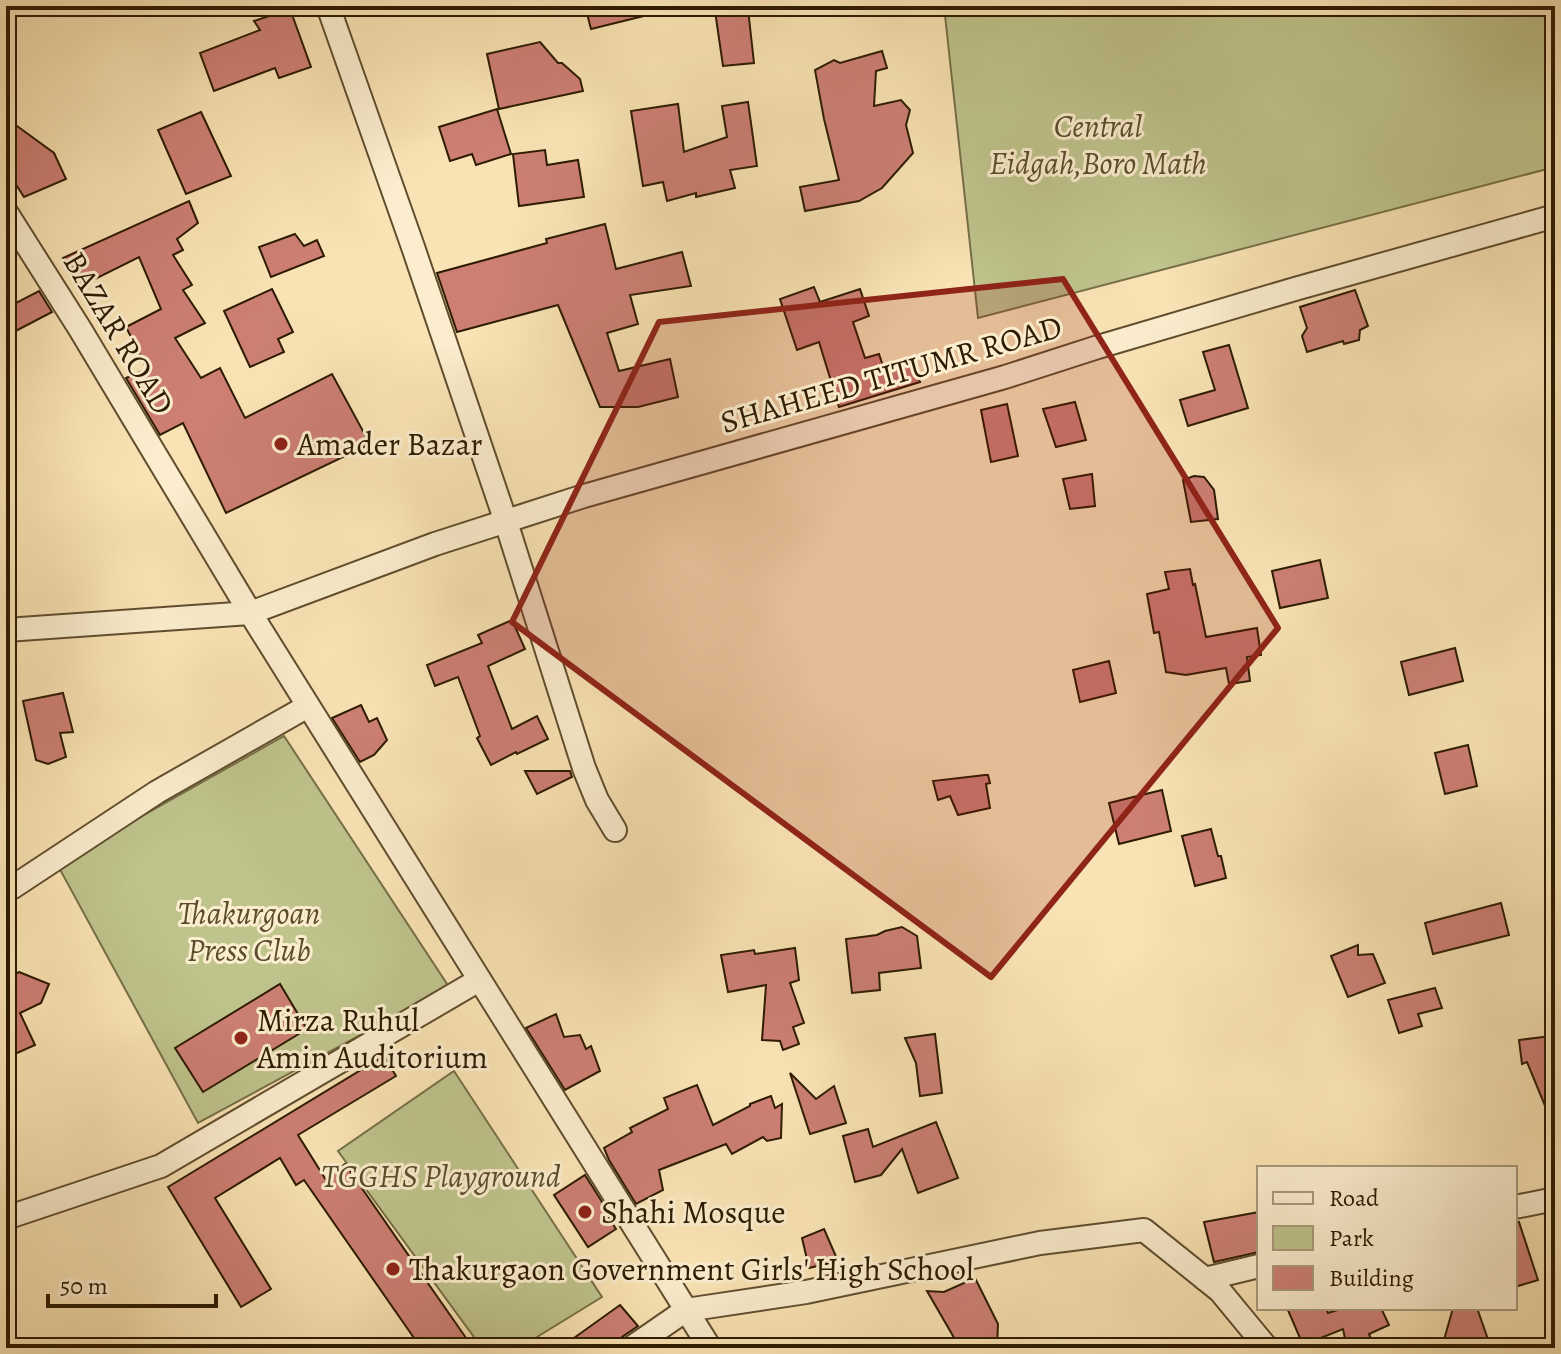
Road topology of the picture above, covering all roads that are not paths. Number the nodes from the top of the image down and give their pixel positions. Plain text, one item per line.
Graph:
1 (328, 6) edge
2 (6, 212) edge
3 (1555, 216) edge
4 (506, 522) junction
5 (250, 613) junction
6 (6, 630) edge
7 (308, 706) junction
8 (615, 830) dead end
9 (6, 890) edge
10 (479, 980) junction
11 (1555, 1199) edge
12 (1517, 1207) edge
13 (6, 1218) edge
14 (1257, 1266) edge
15 (1205, 1279) junction
16 (686, 1310) junction
17 (631, 1348) edge
18 (710, 1348) edge
19 (1267, 1348) edge

1 - 4 street
2 - 5 street, BAZAR ROAD
3 - 4 street, SHAHEED TITUMR ROAD
4 - 5 street, SHAHEED TITUMR ROAD
4 - 8 street
5 - 6 street, SHAHEED TITUMR ROAD
5 - 7 street, BAZAR ROAD
7 - 9 street
7 - 10 street, BAZAR ROAD
10 - 13 street
10 - 16 street, BAZAR ROAD
11 - 12 street
14 - 15 street
15 - 16 street
15 - 19 street
16 - 17 street
16 - 18 street, BAZAR ROAD

